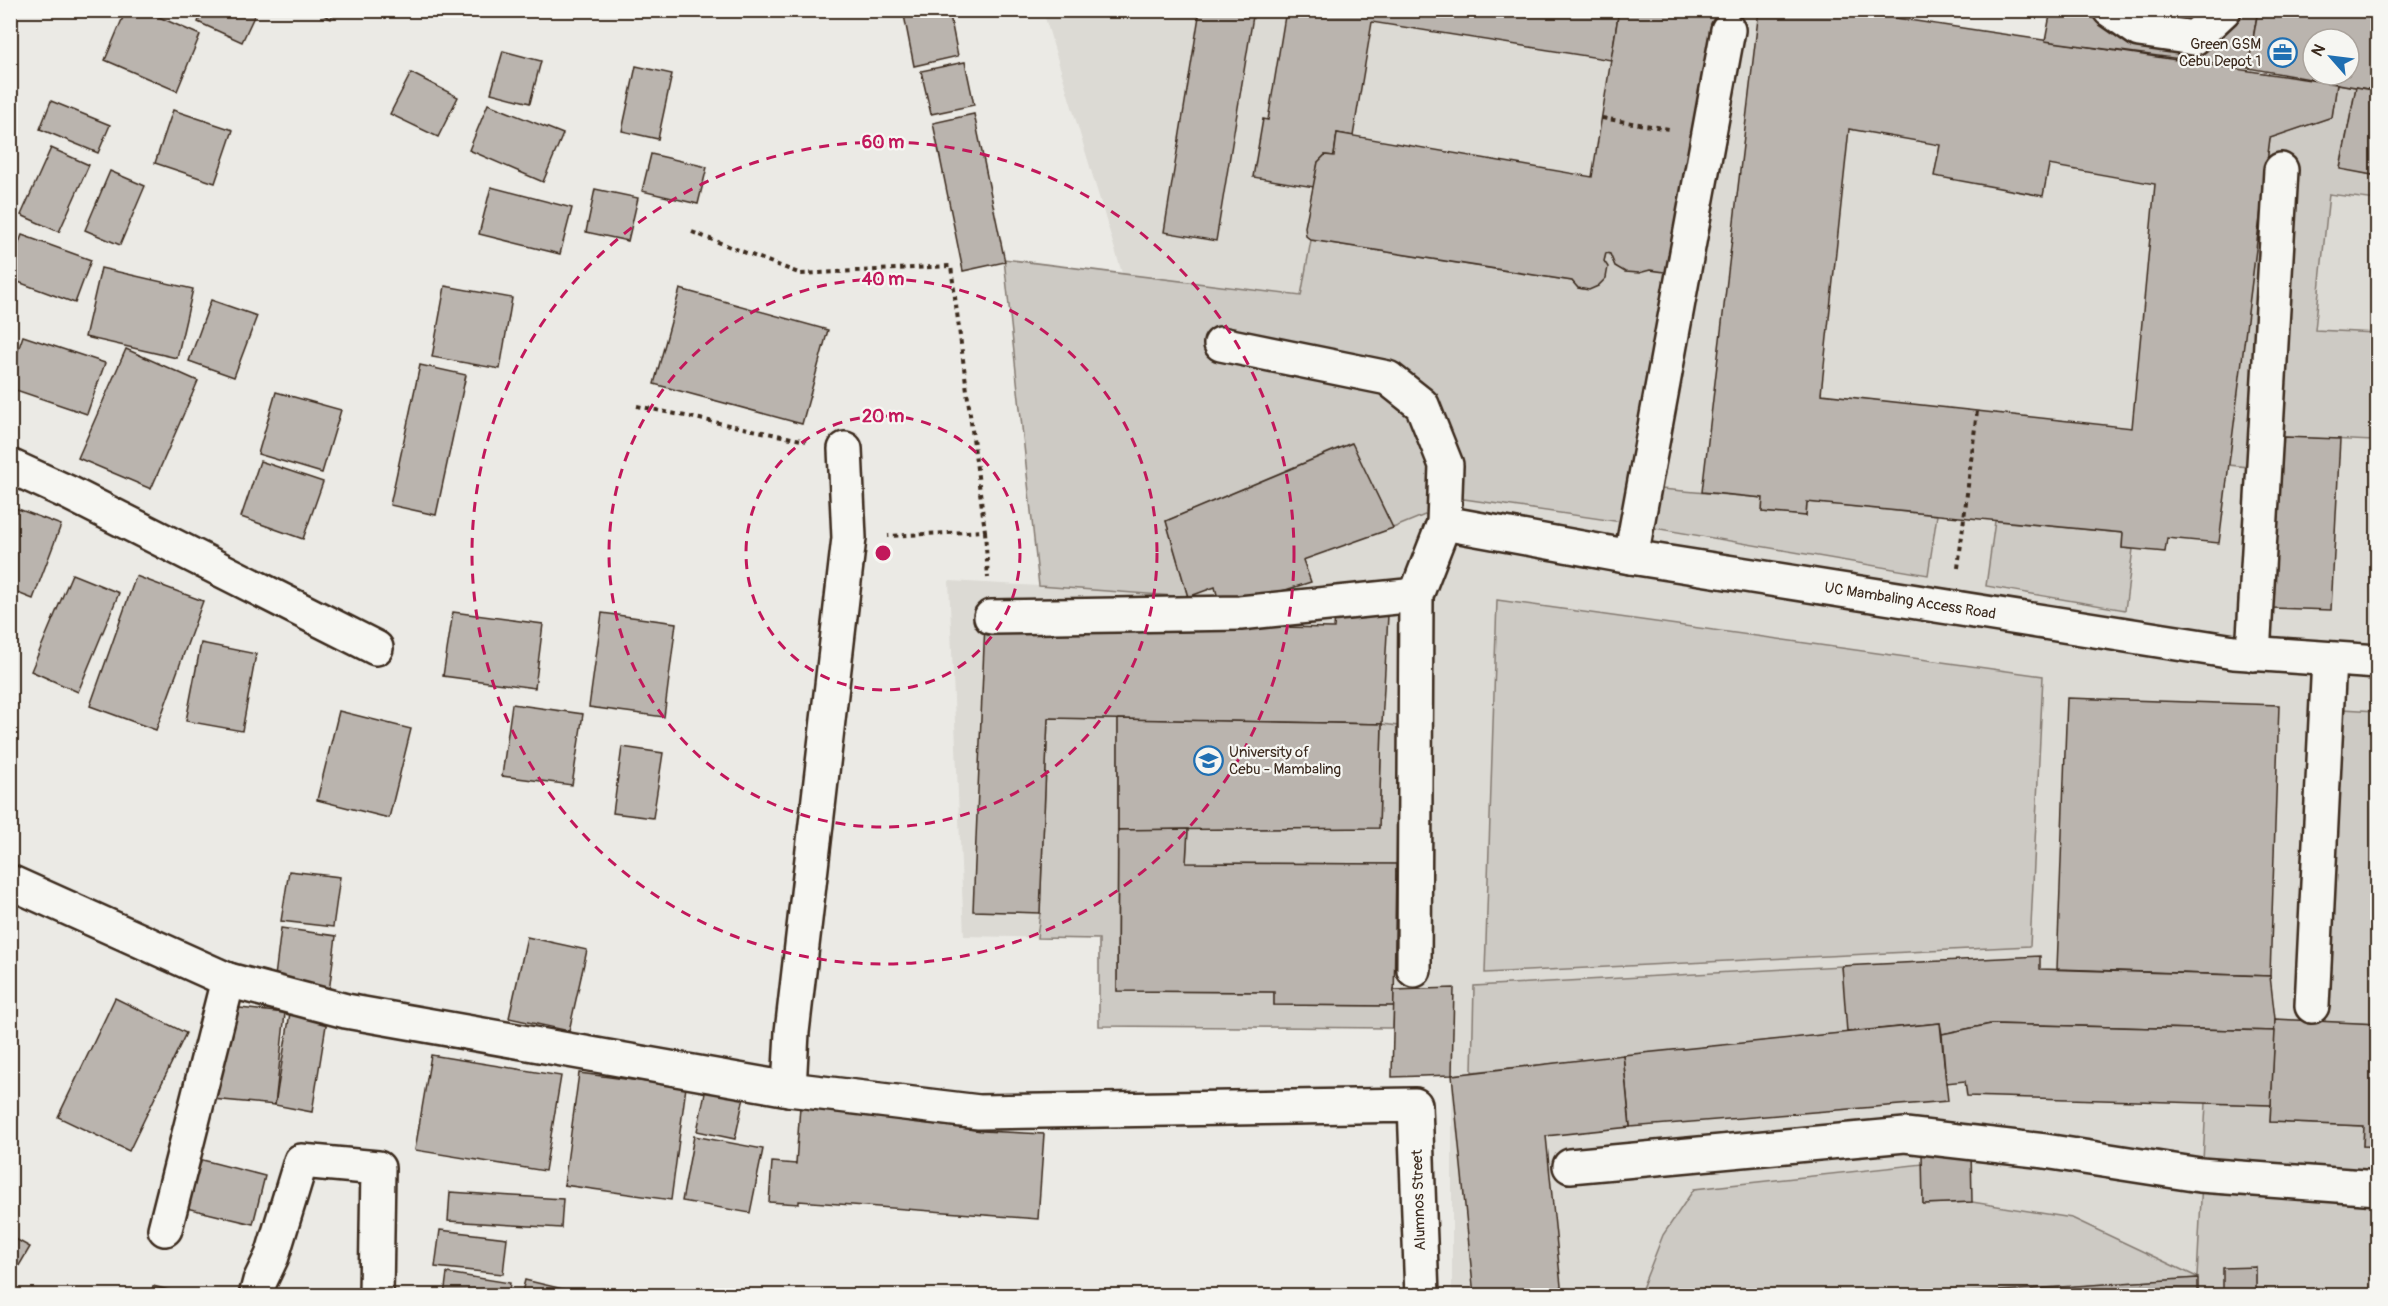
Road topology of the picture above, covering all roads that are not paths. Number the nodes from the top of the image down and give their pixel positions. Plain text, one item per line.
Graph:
1 (2110, 10) edge
2 (2224, 10) edge
3 (1728, 30) dead end
4 (2281, 170) dead end
5 (1221, 344) dead end
6 (845, 449) road end
7 (10, 466) edge
8 (1444, 524) junction
9 (1631, 557) junction
10 (1416, 595) junction
11 (991, 617) dead end
12 (376, 648) dead end
13 (2253, 654) junction
14 (2329, 659) junction
15 (2378, 662) edge
16 (10, 882) edge
17 (1414, 970) dead end
18 (228, 980) junction
19 (2312, 1006) dead end
20 (789, 1089) junction
21 (1570, 1166) dead end
22 (2378, 1188) edge
23 (165, 1229) dead end
24 (256, 1296) edge
25 (376, 1296) edge
26 (1422, 1296) edge

1 - 2 street
3 - 9 street
4 - 13 street
5 - 8 street
6 - 20 street
7 - 12 street
8 - 9 street, UC Mambaling Access Road
8 - 10 street
9 - 13 street, UC Mambaling Access Road
10 - 11 street
10 - 17 street
13 - 14 street, UC Mambaling Access Road
14 - 15 street, UC Mambaling Access Road
14 - 19 street
16 - 18 street
18 - 20 street
18 - 23 street
20 - 26 street, Alumnos Street
21 - 22 street
24 - 25 street

